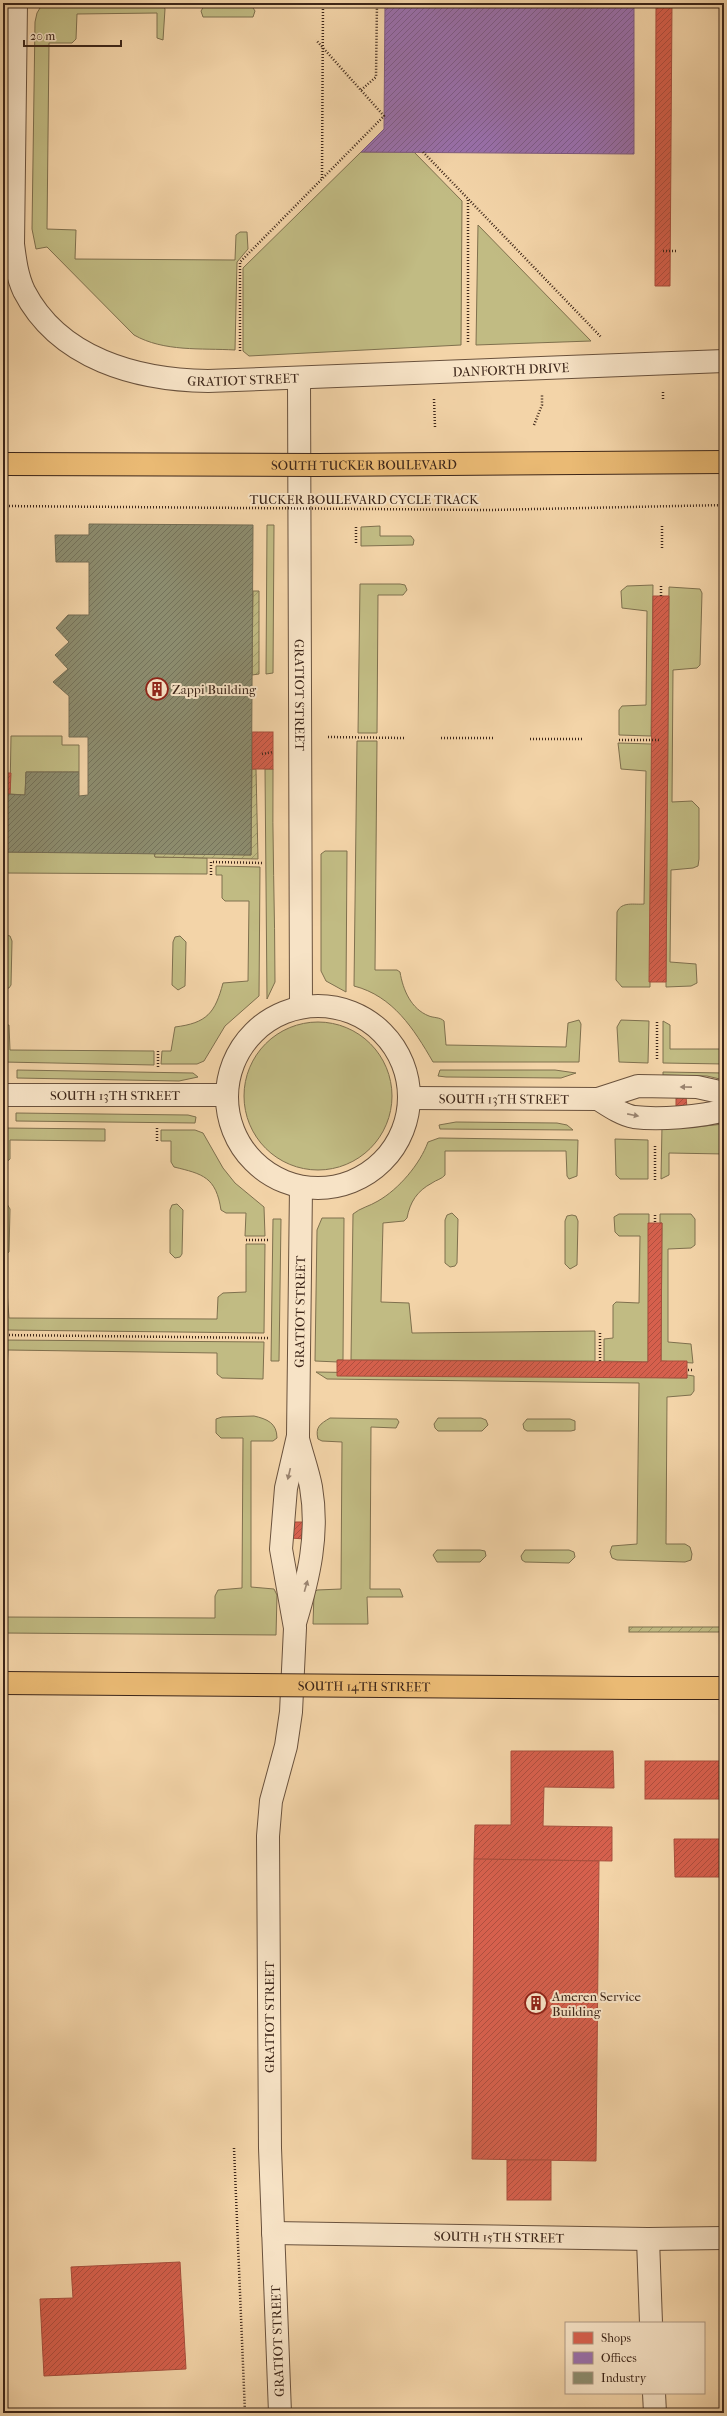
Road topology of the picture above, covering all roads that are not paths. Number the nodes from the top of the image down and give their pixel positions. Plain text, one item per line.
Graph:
1 (16, 3) edge
2 (724, 361) edge
3 (298, 378) junction
4 (724, 462) edge
5 (3, 464) edge
6 (301, 1007) junction
7 (724, 1093) edge
8 (3, 1095) edge
9 (227, 1095) junction
10 (410, 1098) junction
11 (598, 1099) junction
12 (724, 1110) edge
13 (301, 1187) junction
14 (298, 1436) junction
15 (295, 1624) junction
16 (3, 1683) edge
17 (724, 1688) edge
18 (274, 2233) junction
19 (724, 2238) edge
20 (648, 2239) junction
21 (651, 2322) edge
22 (654, 2394) edge
23 (280, 2413) edge
24 (654, 2413) edge

1 - 3 street, GRATIOT STREET
2 - 3 street, DANFORTH DRIVE
3 - 6 street, GRATIOT STREET
4 - 5 main road, SOUTH TUCKER BOULEVARD, bridge
6 - 9 street
6 - 10 street
7 -> 11 street, SOUTH 13TH STREET
8 - 9 street, SOUTH 13TH STREET
9 - 13 street
10 - 11 street, SOUTH 13TH STREET
10 - 13 street
11 -> 12 street, SOUTH 13TH STREET
13 - 14 street, GRATIOT STREET
14 -> 15 street, GRATIOT STREET
15 -> 14 street, GRATIOT STREET
15 - 18 street, GRATIOT STREET
16 - 17 main road, SOUTH 14TH STREET, bridge
18 - 20 street, SOUTH 15TH STREET
18 - 23 street, GRATIOT STREET
19 - 20 street, SOUTH 15TH STREET
20 - 21 street
22 - 24 street

